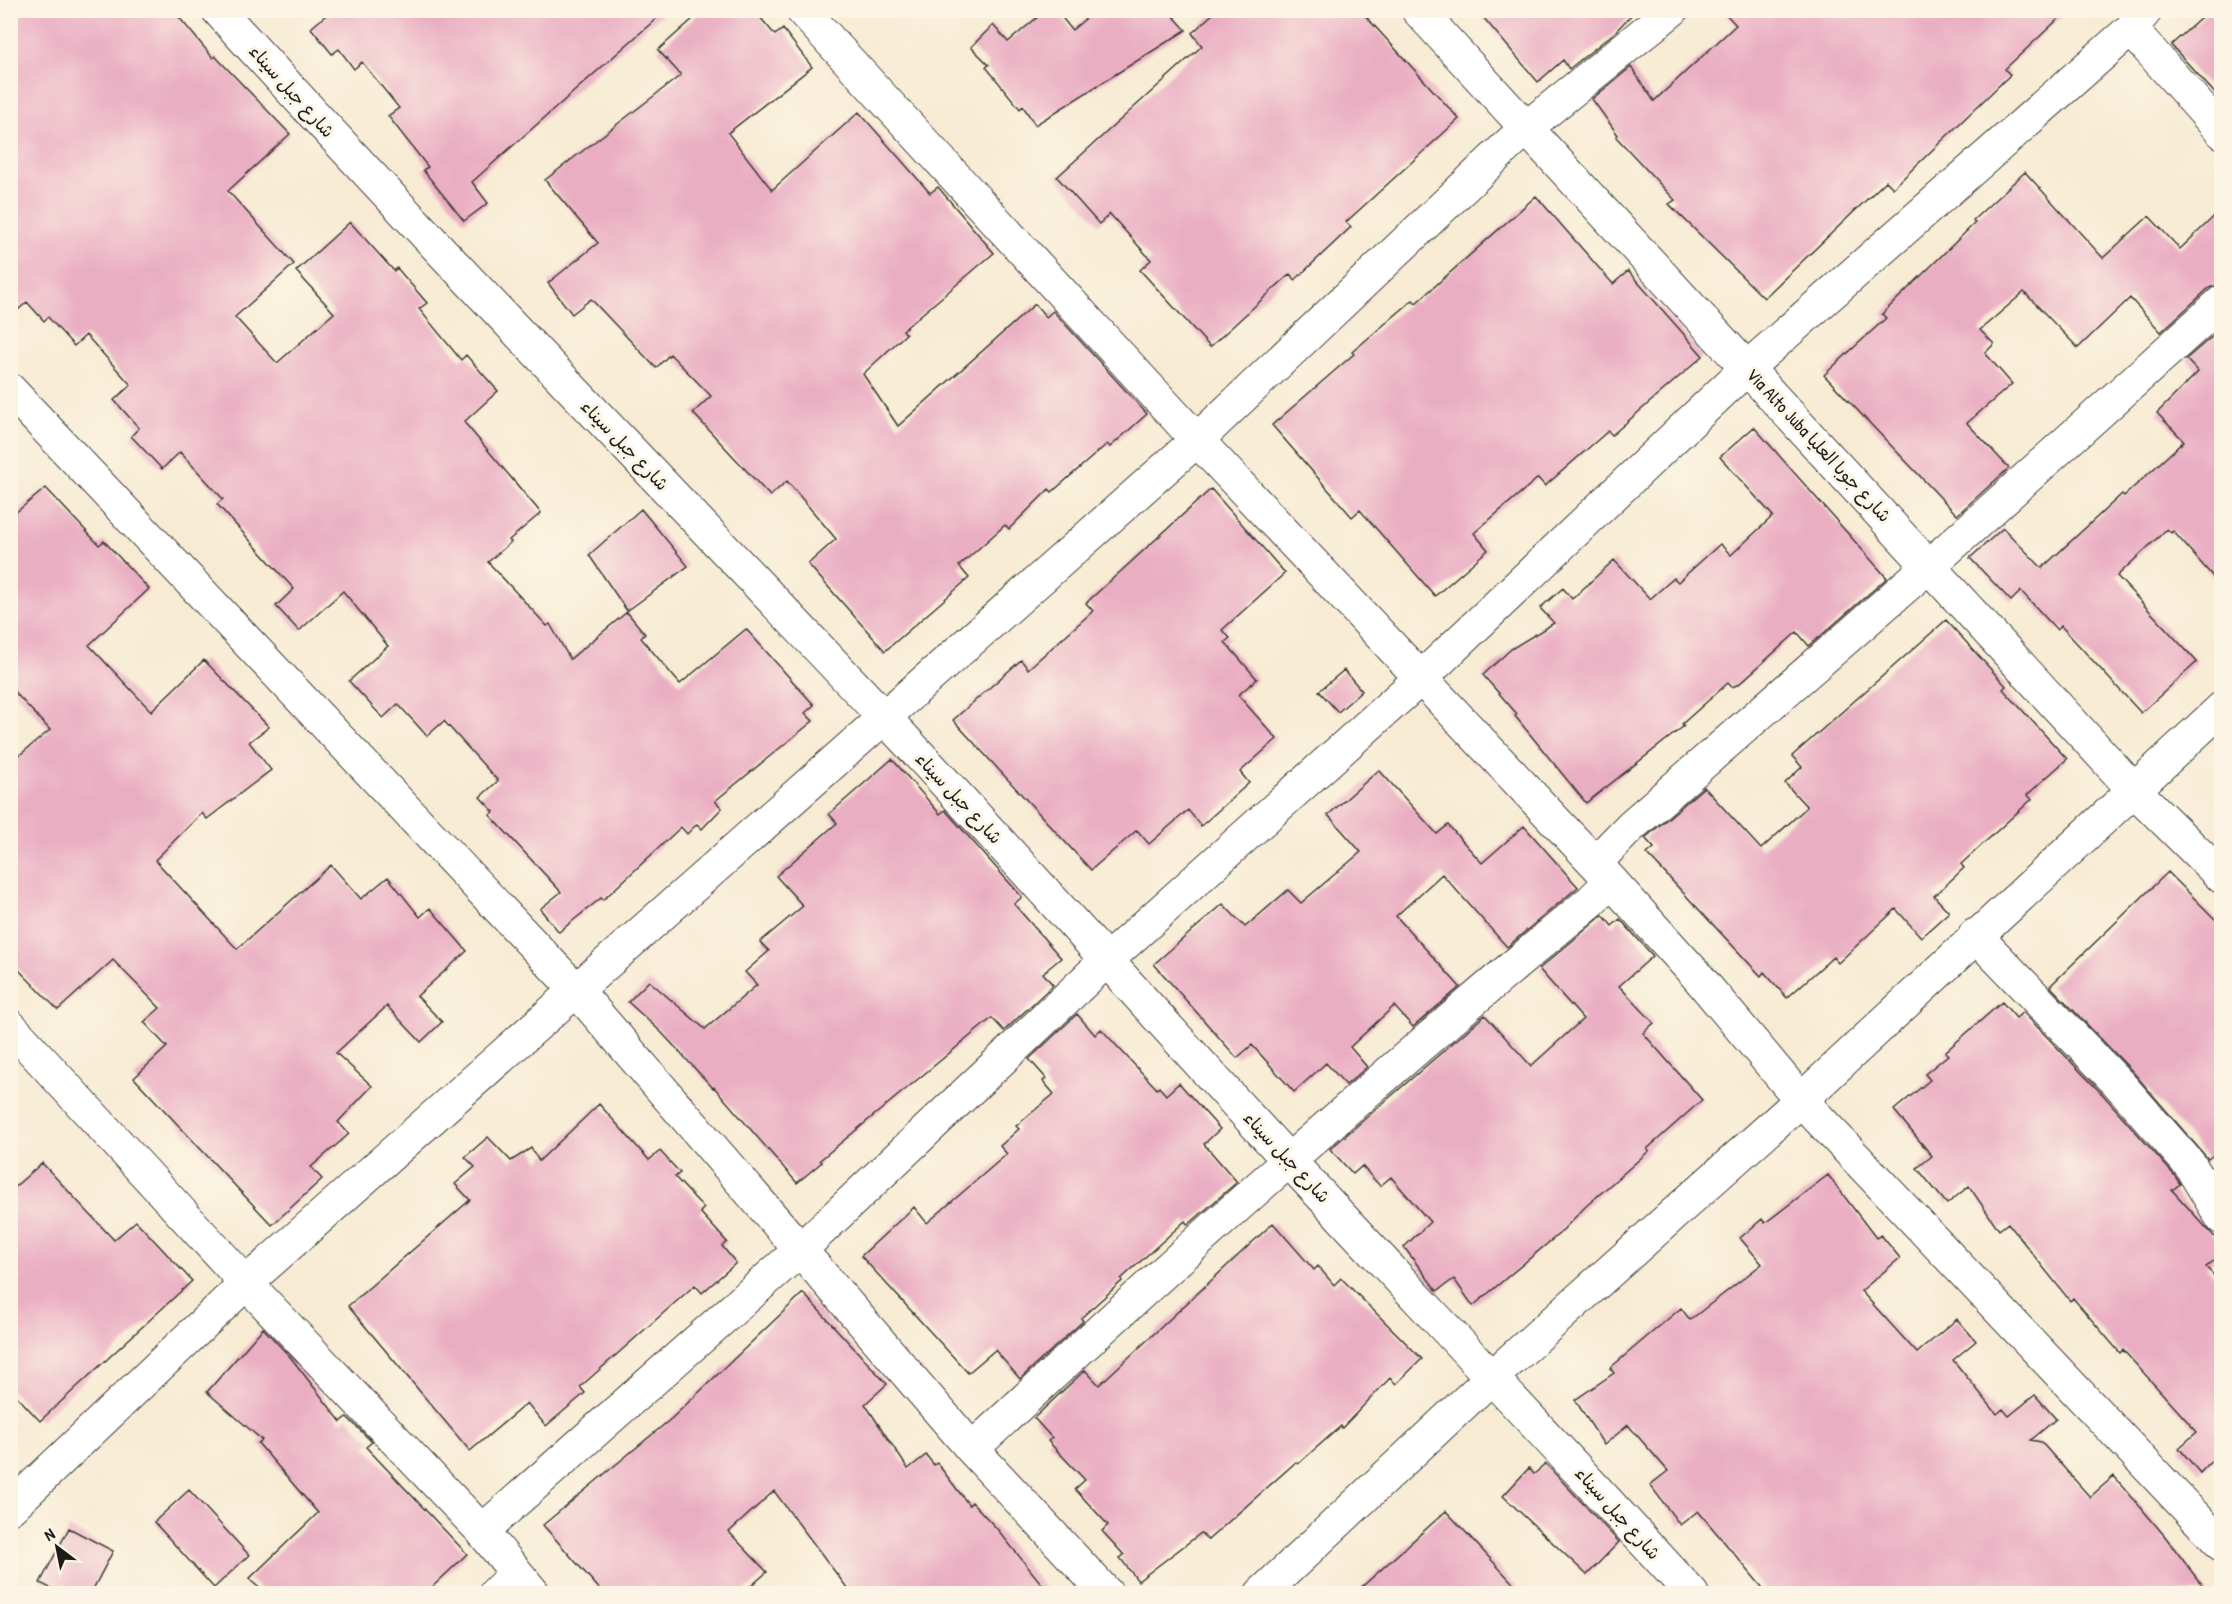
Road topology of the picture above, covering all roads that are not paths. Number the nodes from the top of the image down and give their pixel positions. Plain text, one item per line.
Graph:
1 (218, 10) edge
2 (802, 10) edge
3 (1418, 10) edge
4 (1672, 10) edge
5 (2136, 17) edge
6 (1525, 129) junction
7 (2222, 132) edge
8 (2222, 302) edge
9 (1748, 367) junction
10 (10, 390) edge
11 (1197, 440) junction
12 (1930, 565) junction
13 (1421, 678) junction
14 (2222, 708) edge
15 (884, 717) junction
16 (2134, 790) junction
17 (1603, 872) junction
18 (2222, 877) edge
19 (1975, 935) junction
20 (1108, 958) junction
21 (577, 991) junction
22 (10, 1026) edge
23 (1802, 1100) junction
24 (1290, 1161) junction
25 (2222, 1218) edge
26 (800, 1250) junction
27 (246, 1283) junction
28 (1493, 1376) junction
29 (972, 1449) junction
30 (10, 1508) edge
31 (482, 1531) junction
32 (2222, 1545) edge
33 (515, 1587) edge
34 (1107, 1593) edge
35 (1261, 1593) edge
36 (1692, 1593) edge

1 - 15 street, شارع جبل سيناء
2 - 11 street
3 - 6 street, Via Alto Juba شارع جوبا العليا
4 - 6 street
5 - 7 street
5 - 9 street
6 - 9 street, Via Alto Juba شارع جوبا العليا
6 - 11 street
8 - 12 street
9 - 12 street, Via Alto Juba شارع جوبا العليا
9 - 13 street
10 - 21 street
11 - 13 street
11 - 15 street
12 - 16 street, Via Alto Juba شارع جوبا العليا
12 - 17 street
13 - 17 street
13 - 20 street
14 - 16 street
15 - 20 street, شارع جبل سيناء
15 - 21 street
16 - 18 street, Via Alto Juba شارع جوبا العليا
16 - 19 street
17 - 23 street
17 - 24 street
19 - 23 street
19 - 25 street
20 - 24 street, شارع جبل سيناء
20 - 26 street
21 - 26 street
21 - 27 street
22 - 27 street
23 - 28 street
23 - 32 street
24 - 28 street, شارع جبل سيناء
24 - 29 street
26 - 29 street
26 - 31 street
27 - 30 street
27 - 31 street
28 - 35 street
28 - 36 street, شارع جبل سيناء
29 - 34 street
31 - 33 street

